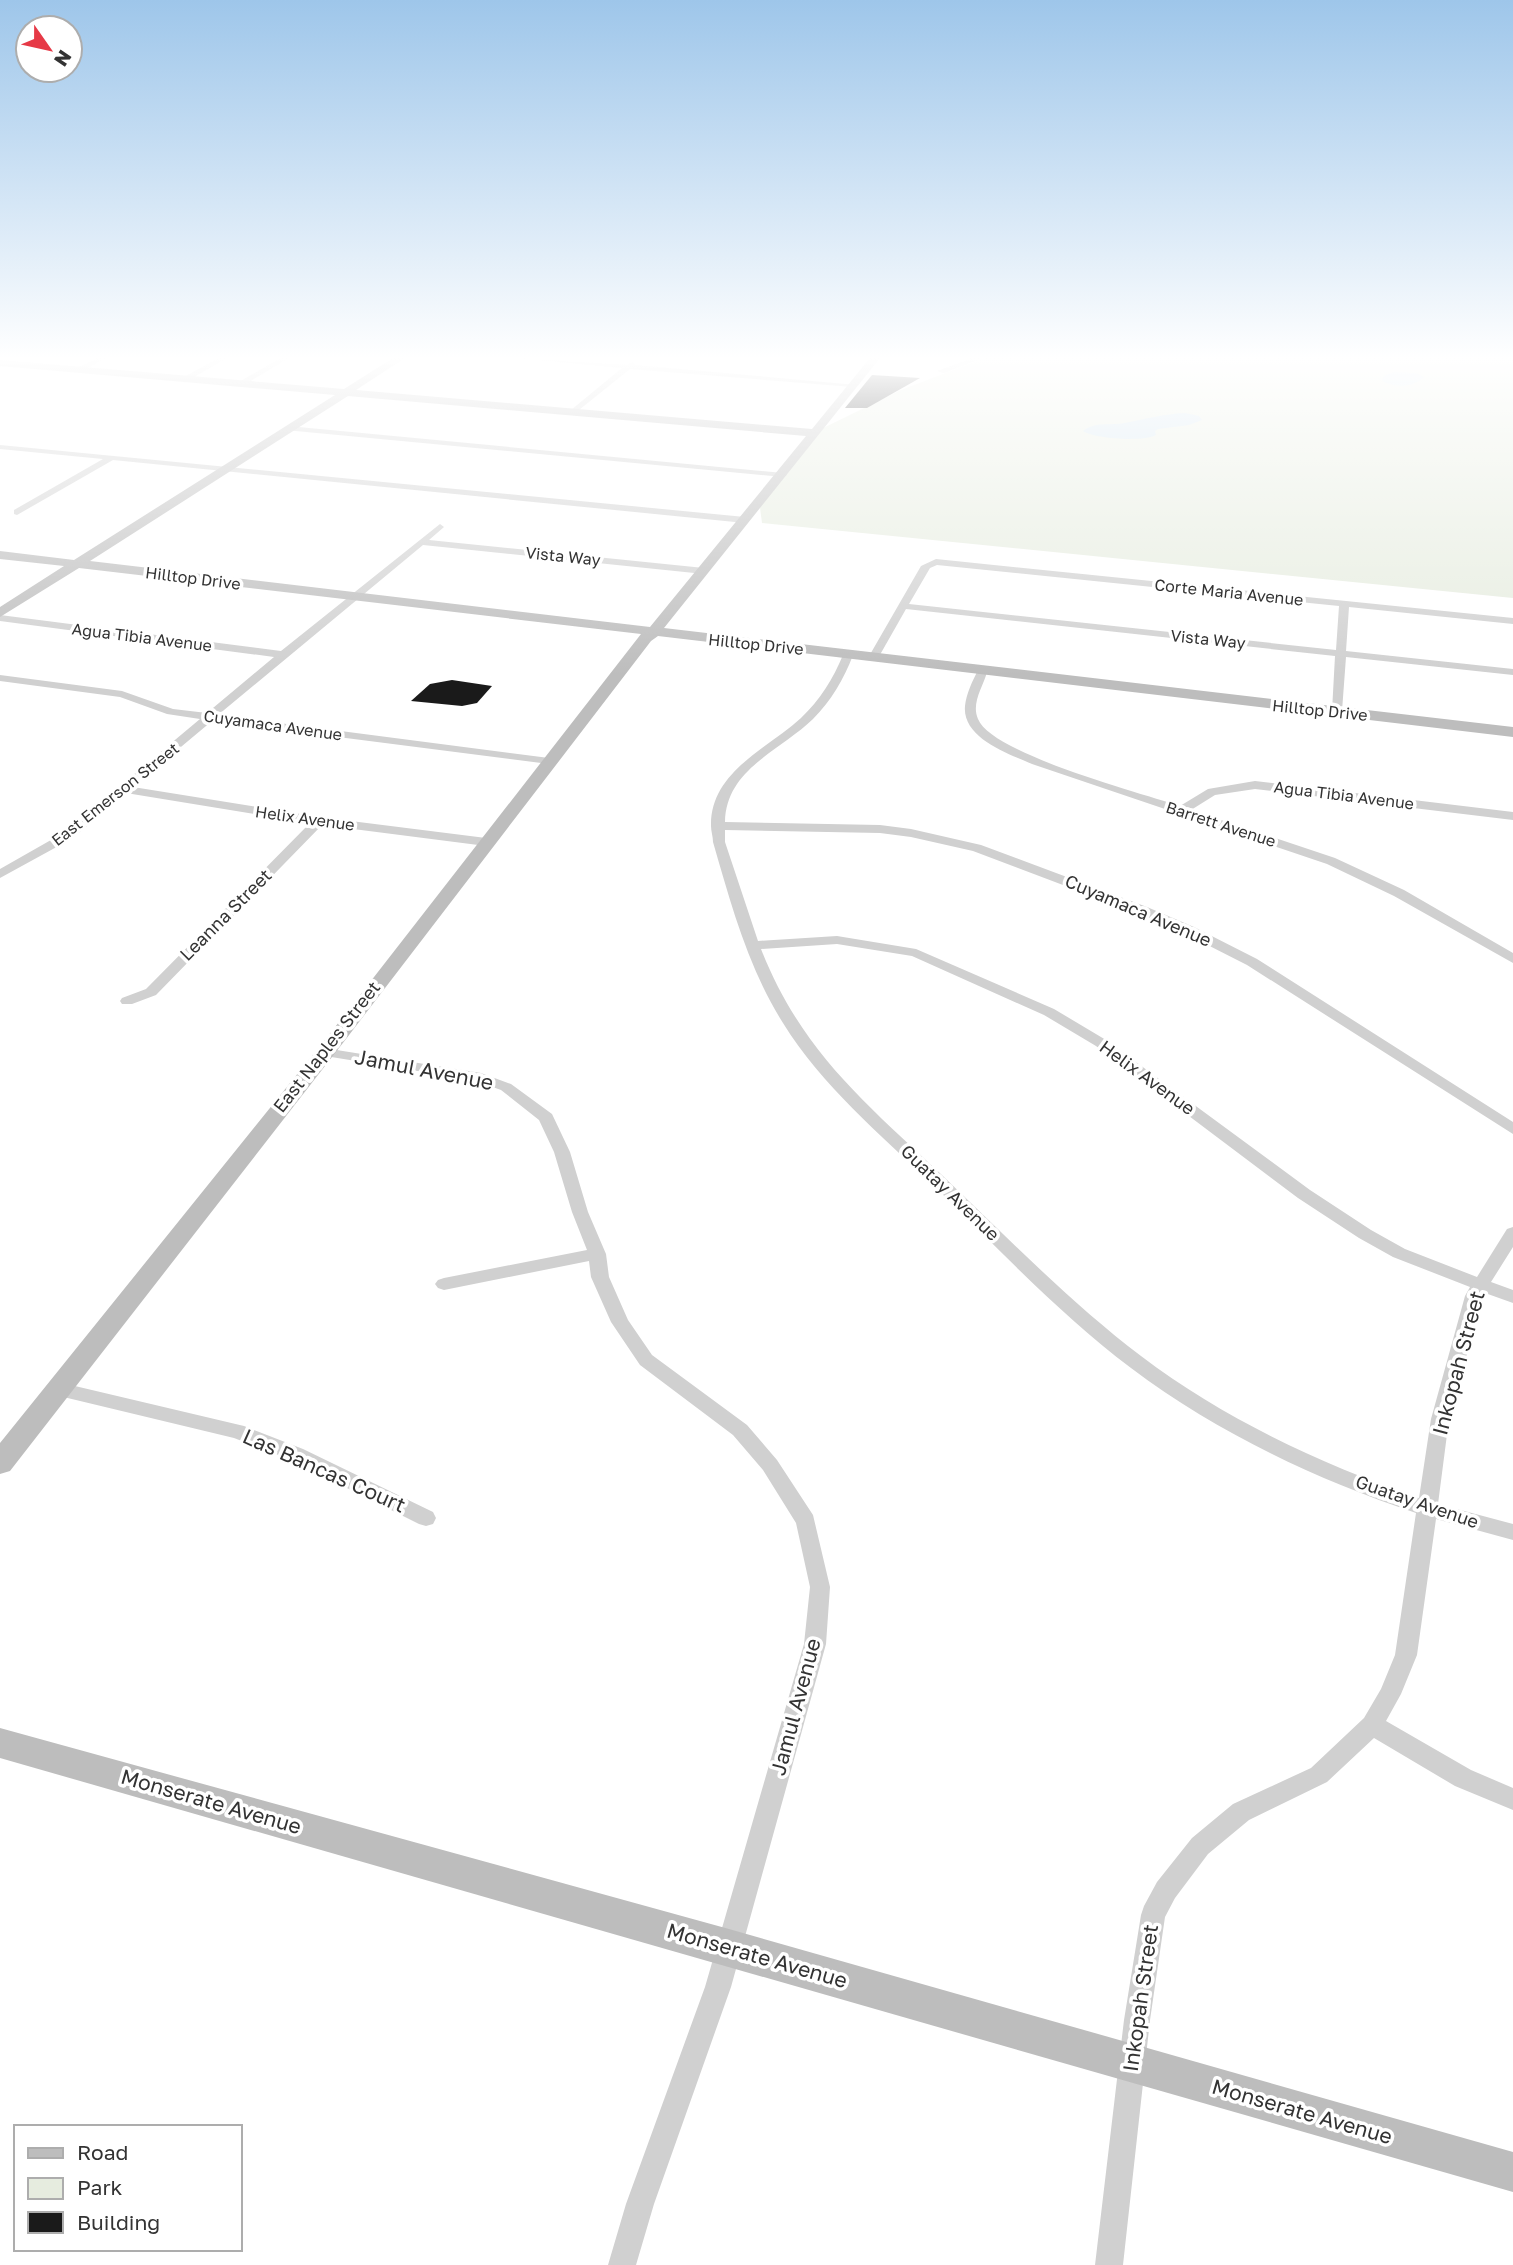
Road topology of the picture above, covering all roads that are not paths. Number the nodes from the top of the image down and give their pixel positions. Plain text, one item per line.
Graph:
1 (101, 464) edge
2 (164, 464) edge
3 (232, 464) edge
4 (664, 464) edge
5 (792, 464) edge
6 (222, 470) junction
7 (783, 475) junction
8 (17, 512) dead end
9 (745, 520) junction
10 (440, 527) dead end
11 (422, 542) junction
12 (0, 555) edge
13 (74, 565) junction
14 (704, 570) junction
15 (353, 597) junction
16 (1344, 603) junction
17 (902, 606) junction
18 (0, 616) edge
19 (1513, 621) edge
20 (653, 633) junction
21 (1339, 653) junction
22 (848, 655) junction
23 (284, 656) junction
24 (873, 658) junction
25 (982, 671) junction
26 (1513, 672) edge
27 (0, 678) edge
28 (1336, 711) junction
29 (212, 716) junction
30 (1513, 732) edge
31 (549, 761) junction
32 (125, 789) junction
33 (1180, 811) junction
34 (1513, 816) edge
35 (320, 821) junction
36 (717, 826) junction
37 (486, 842) junction
38 (0, 874) edge
39 (752, 946) junction
40 (1513, 959) edge
41 (127, 1001) dead end
42 (324, 1052) junction
43 (1513, 1129) edge
44 (1513, 1233) edge
45 (597, 1254) junction
46 (444, 1284) dead end
47 (1480, 1284) junction
48 (1513, 1297) edge
49 (58, 1390) junction
50 (0, 1463) edge
51 (1428, 1510) junction
52 (426, 1518) dead end
53 (1513, 1532) edge
54 (1372, 1725) junction
55 (0, 1743) edge
56 (1513, 1799) edge
57 (729, 1947) junction
58 (1132, 2062) junction
59 (1513, 2172) edge
60 (622, 2265) edge
61 (1109, 2265) edge

1 - 8 street
2 - 6 street
3 - 6 street
4 - 7 street
5 - 7 street, East Naples Street
6 - 9 street
6 - 13 street
7 - 9 street, East Naples Street
9 - 14 street, East Naples Street
10 - 11 street, East Emerson Street
11 - 14 street, Vista Way
11 - 15 street, East Emerson Street
12 - 13 street, Hilltop Drive
13 - 15 street, Hilltop Drive
13 - 18 street
14 - 20 street, East Naples Street
15 - 20 street, Hilltop Drive
15 - 23 street, East Emerson Street
16 - 17 street, Corte Maria Avenue
16 - 19 street, Corte Maria Avenue
16 - 21 street
17 - 21 street, Vista Way
17 - 24 street
18 - 23 street, Agua Tibia Avenue
20 - 22 street, Hilltop Drive
20 - 31 street, East Naples Street
21 - 26 street, Vista Way
21 - 28 street
22 - 24 street, Hilltop Drive
22 - 36 street, Guatay Avenue
23 - 29 street, East Emerson Street
24 - 25 street, Hilltop Drive
25 - 28 street, Hilltop Drive
25 - 33 street, Barrett Avenue
27 - 29 street, Cuyamaca Avenue
28 - 30 street, Hilltop Drive
29 - 31 street, Cuyamaca Avenue
29 - 32 street, East Emerson Street
31 - 37 street, East Naples Street
32 - 35 street, Helix Avenue
32 - 38 street, East Emerson Street
33 - 34 street, Agua Tibia Avenue
33 - 40 street, Barrett Avenue
35 - 37 street, Helix Avenue
35 - 41 street, Leanna Street
36 - 39 street, Guatay Avenue
36 - 43 street, Cuyamaca Avenue
37 - 42 street, East Naples Street
39 - 47 street, Helix Avenue
39 - 51 street, Guatay Avenue
42 - 45 street, Jamul Avenue
42 - 49 street, East Naples Street
44 - 47 street, Inkopah Street
45 - 46 street
45 - 57 street, Jamul Avenue
47 - 48 street, Helix Avenue
47 - 51 street, Inkopah Street
49 - 50 street, East Naples Street
49 - 52 street, Las Bancas Court
51 - 53 street, Guatay Avenue
51 - 54 street, Inkopah Street
54 - 56 street
54 - 58 street, Inkopah Street
55 - 57 street, Monserate Avenue
57 - 58 street, Monserate Avenue
57 - 60 street, Jamul Avenue
58 - 59 street, Monserate Avenue
58 - 61 street, Inkopah Street

